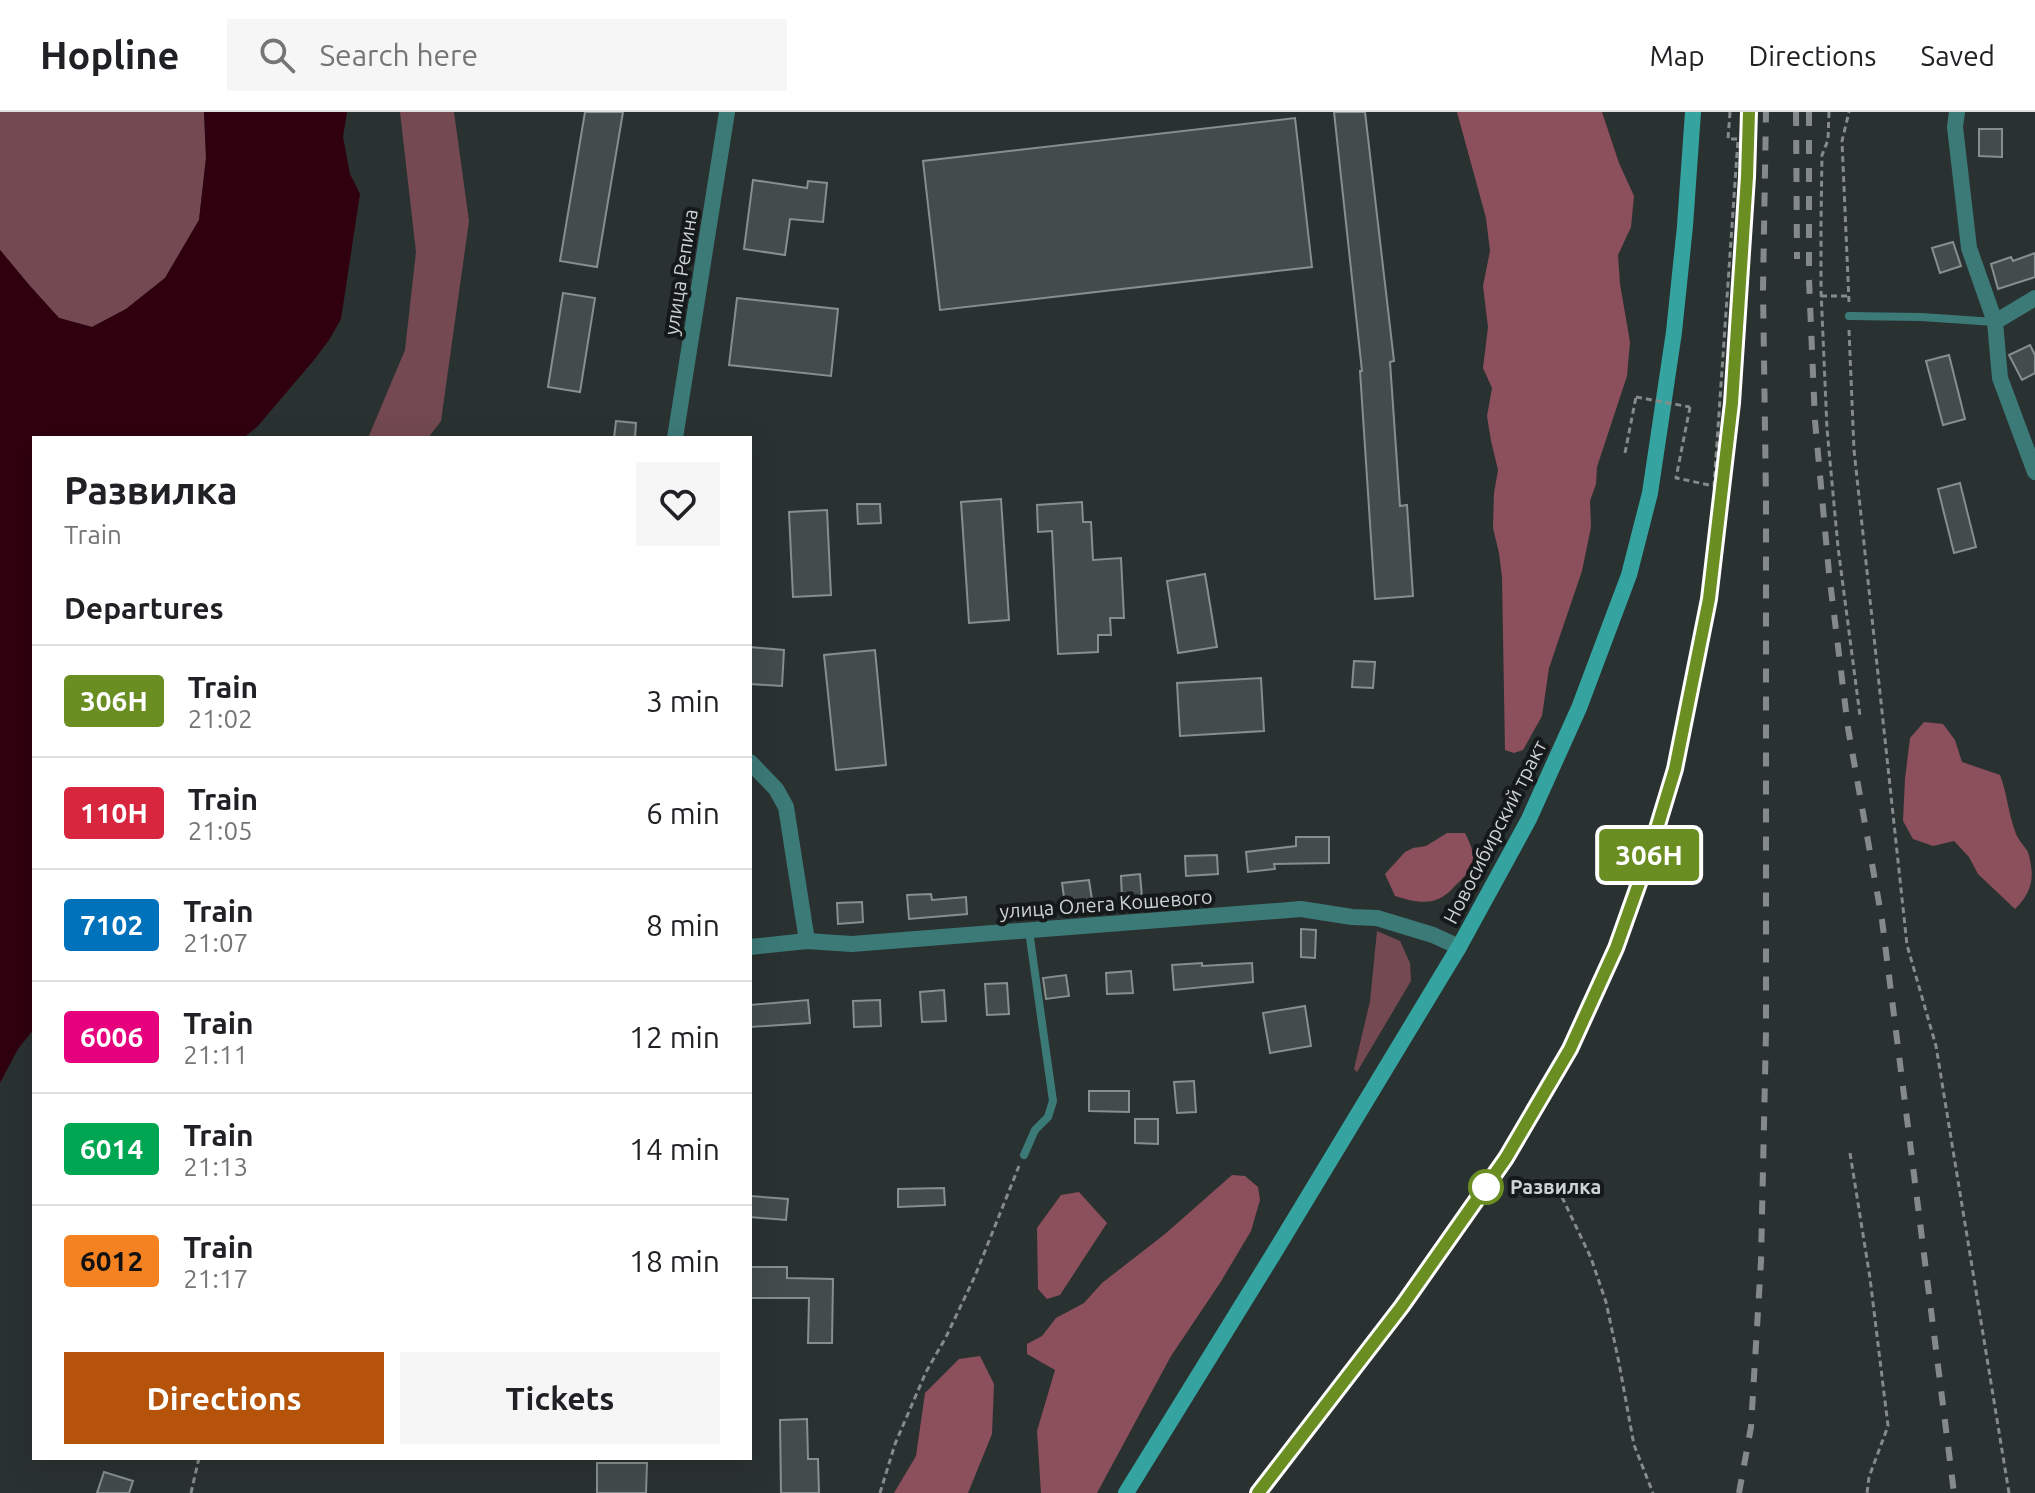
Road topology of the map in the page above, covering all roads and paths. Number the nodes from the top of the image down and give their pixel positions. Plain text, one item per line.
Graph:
1 (727, 112) edge
2 (1693, 112) edge
3 (1730, 112) edge
4 (1829, 112) edge
5 (1849, 112) edge
6 (1957, 112) edge
7 (1821, 296) junction
8 (1848, 296) junction
9 (2035, 298) edge
10 (1849, 316) junction
11 (1995, 322) junction
12 (675, 436) edge
13 (1625, 453) dead end
14 (2035, 472) edge
15 (1860, 716) dead end
16 (752, 764) edge
17 (1029, 930) junction
18 (807, 941) junction
19 (752, 947) edge
20 (1459, 947) junction
21 (1850, 1153) dead end
22 (1024, 1155) joint
23 (1562, 1197) dead end
24 (199, 1460) edge
25 (191, 1493) edge
26 (880, 1493) edge
27 (1126, 1493) edge
28 (1653, 1493) edge
29 (1867, 1493) edge
30 (2009, 1493) edge

1 - 12 street, улица Репина
2 - 20 main road, Новосибирский тракт
3 - 13 path, bridge
4 - 7 path
5 - 8 path
6 - 11 street
7 - 8 path
7 - 15 path
8 - 10 path
9 - 11 street
10 - 11 lane
10 - 30 path
11 - 14 street
16 - 18 street
17 - 18 street, улица Олега Кошевого
17 - 20 street, улица Олега Кошевого
17 - 22 lane
18 - 19 street, улица Олега Кошевого
20 - 27 main road, Новосибирский тракт
21 - 29 path
22 - 26 path
23 - 28 path
24 - 25 path

